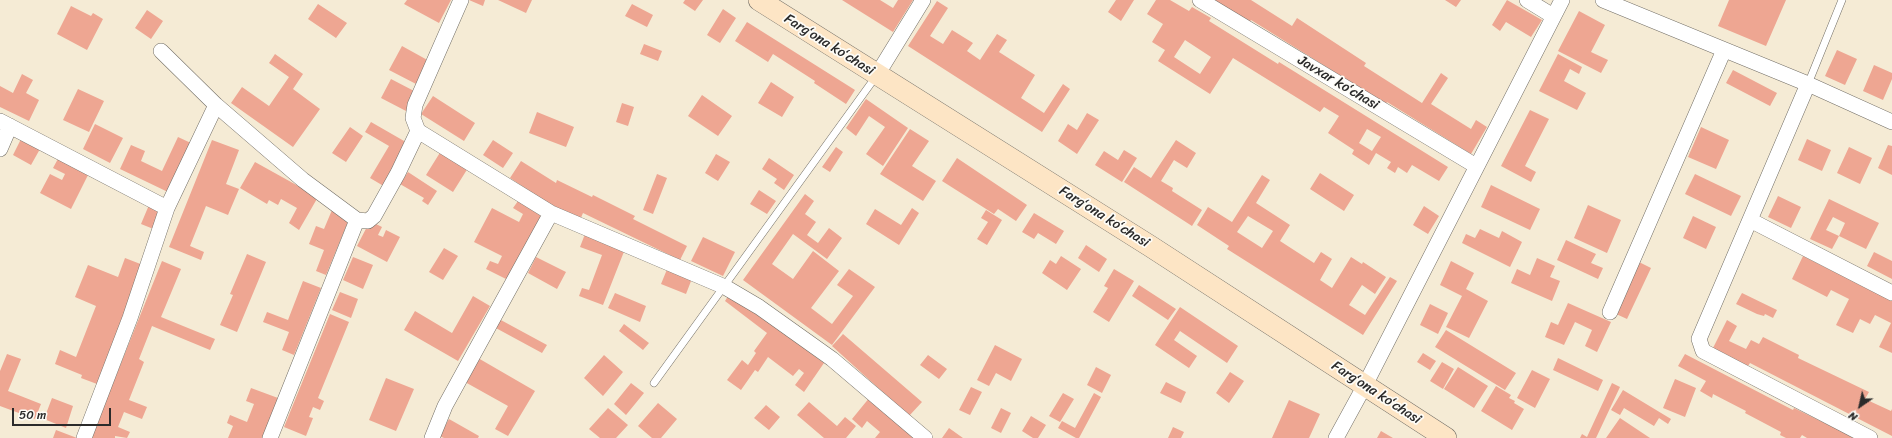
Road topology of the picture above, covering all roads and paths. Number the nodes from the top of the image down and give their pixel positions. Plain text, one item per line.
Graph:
1 (461, 0) edge
2 (759, 0) edge
3 (923, 0) edge
4 (1200, 0) edge
5 (1527, 0) edge
6 (1562, 0) edge
7 (1603, 0) edge
8 (1842, 0) edge
9 (1553, 16) junction
10 (1724, 50) junction
11 (161, 51) dead end
12 (877, 75) junction
13 (1808, 84) junction
14 (216, 106) junction
15 (1892, 122) edge
16 (5, 123) edge
17 (418, 131) junction
18 (0, 149) edge
19 (1476, 166) junction
20 (167, 208) junction
21 (551, 212) junction
22 (357, 220) junction
23 (1750, 220) junction
24 (725, 287) junction
25 (1892, 293) edge
26 (1610, 312) dead end
27 (654, 384) dead end
28 (1365, 385) junction
29 (84, 438) edge
30 (270, 438) edge
31 (432, 438) edge
32 (924, 438) edge
33 (1336, 438) edge
34 (1446, 438) edge
35 (1870, 438) edge

1 - 17 street
2 - 12 street, Fargʻona koʻchasi
3 - 12 street
4 - 19 street, Javxar koʻchasi
5 - 9 street
6 - 9 street
7 - 10 street
8 - 13 lane
9 - 19 street
10 - 13 street
10 - 26 street
11 - 14 street
12 - 24 lane
12 - 28 street, Fargʻona koʻchasi
13 - 15 street
13 - 23 street
14 - 20 street
14 - 22 street
16 - 18 street
16 - 20 street
17 - 21 street
17 - 22 street
19 - 28 street
20 - 29 street
21 - 24 street
21 - 31 street
22 - 30 street
23 - 25 street
23 - 35 street
24 - 27 lane
24 - 32 street
28 - 33 street
28 - 34 street, Fargʻona koʻchasi

